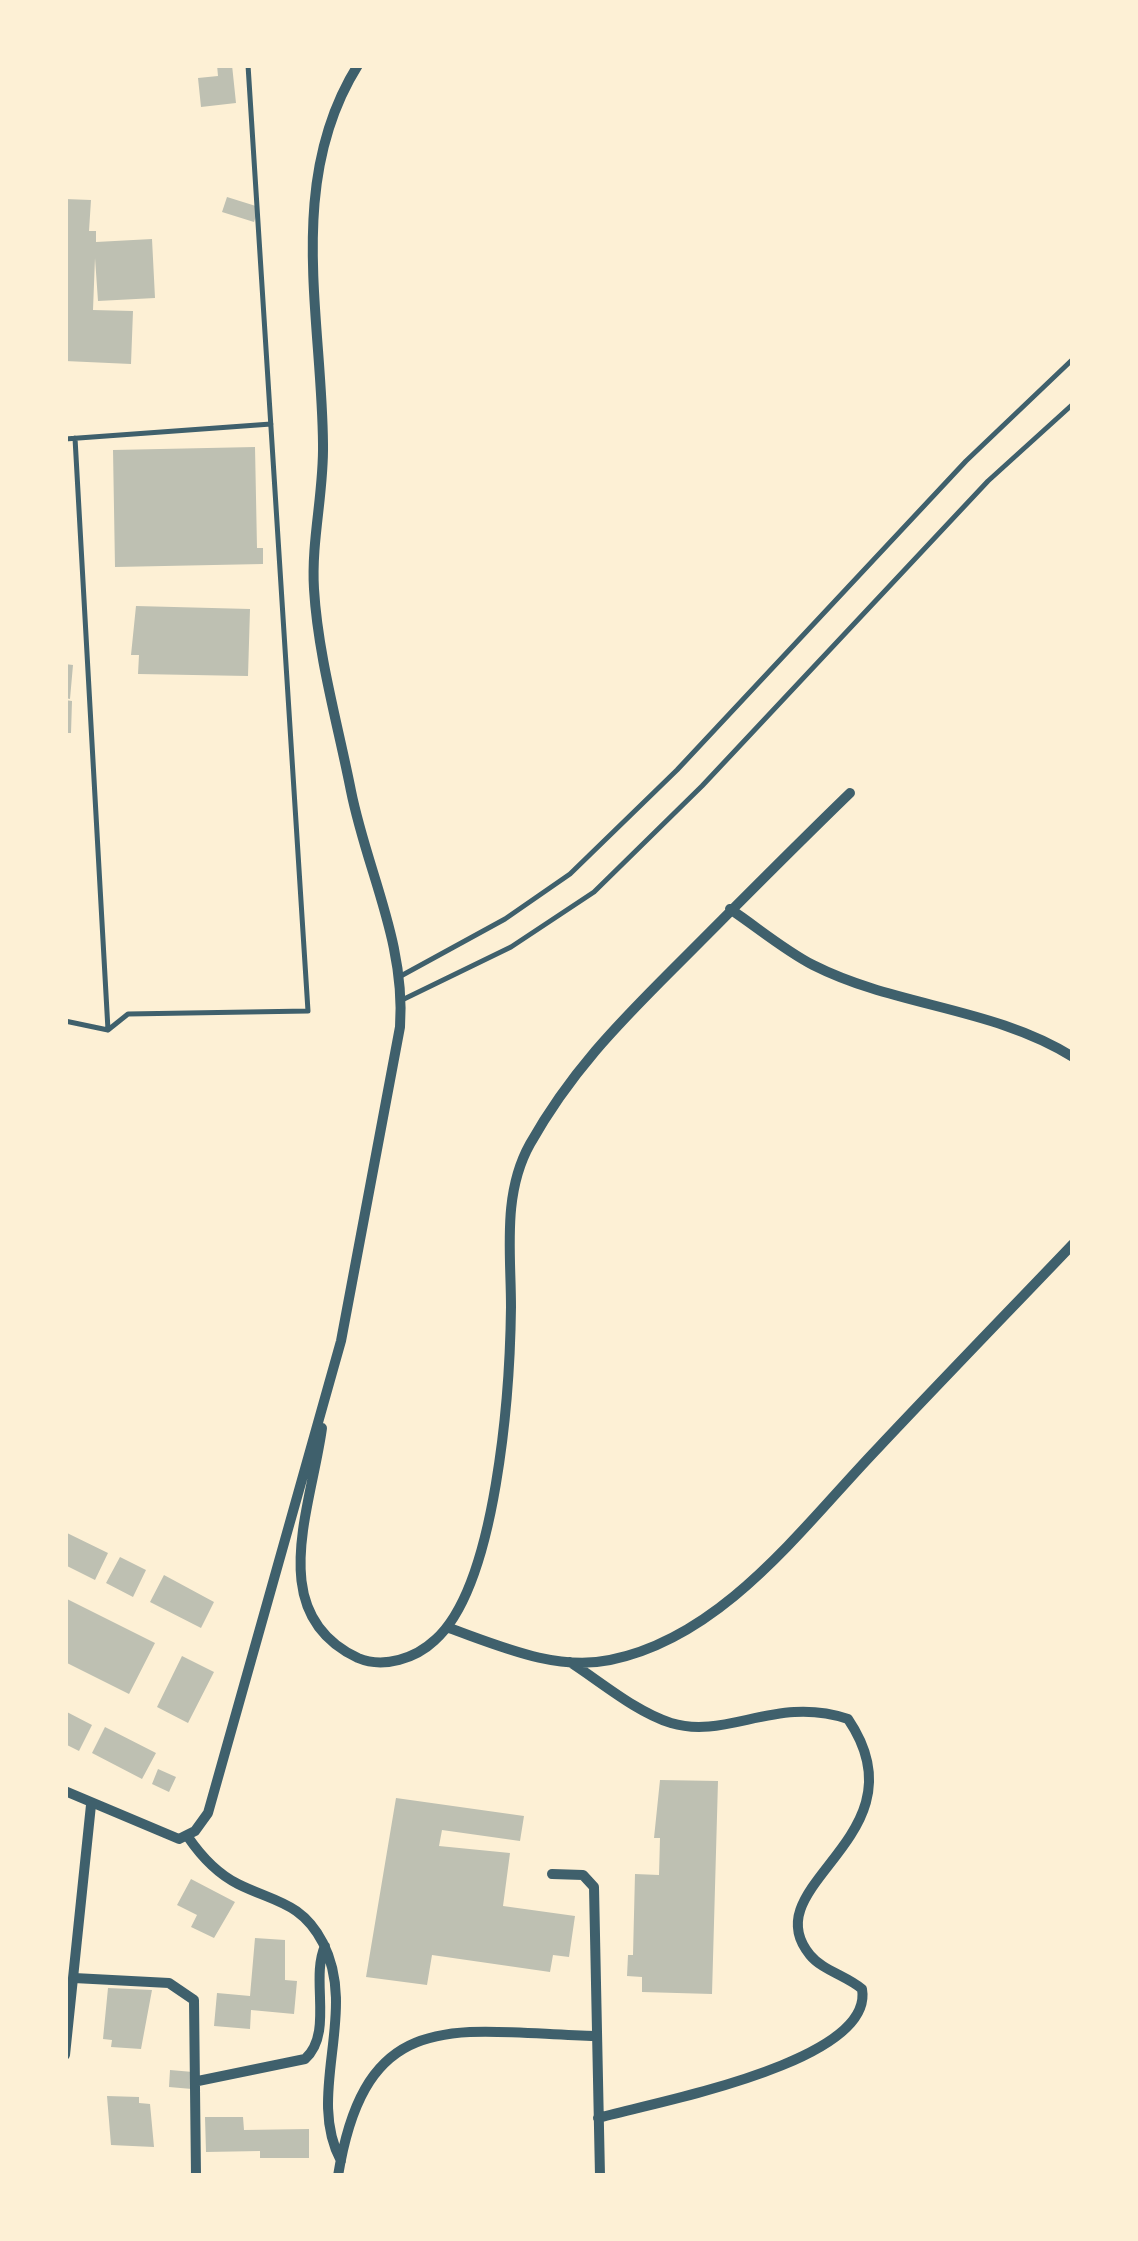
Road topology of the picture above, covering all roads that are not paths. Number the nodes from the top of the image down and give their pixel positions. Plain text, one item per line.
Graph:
1 (248, 65) edge
2 (358, 65) edge
3 (1073, 359) edge
4 (1073, 404) edge
5 (271, 424) junction
6 (75, 438) junction
7 (65, 439) edge
8 (850, 793) dead end
9 (730, 909) junction
10 (399, 977) junction
11 (402, 1000) junction
12 (65, 1021) edge
13 (108, 1030) junction
14 (1073, 1057) edge
15 (1073, 1244) edge
16 (325, 1403) junction
17 (449, 1628) junction
18 (570, 1662) junction
19 (65, 1791) edge
20 (91, 1805) junction
21 (188, 1837) junction
22 (552, 1874) dead end
23 (324, 1946) junction
24 (74, 1978) junction
25 (596, 2036) junction
26 (65, 2055) edge
27 (198, 2081) junction
28 (598, 2118) junction
29 (341, 2161) junction
30 (196, 2176) edge
31 (338, 2176) edge
32 (600, 2176) edge

1 - 5 lane
2 - 10 street
3 - 10 lane
4 - 11 lane
5 - 6 lane
5 - 13 lane
6 - 7 lane
6 - 13 lane
8 - 9 street
9 - 14 street
9 - 17 street
10 - 11 street
11 - 16 street
12 - 13 lane
15 - 18 street
16 - 17 street
16 - 21 street
17 - 18 street
18 - 28 street
19 - 20 street
20 - 21 street
20 - 24 street
21 - 23 street
22 - 25 street
23 - 27 street
23 - 29 street
24 - 26 street
24 - 27 street
25 - 28 street
25 - 29 street
27 - 30 street
28 - 32 street
29 - 31 street

